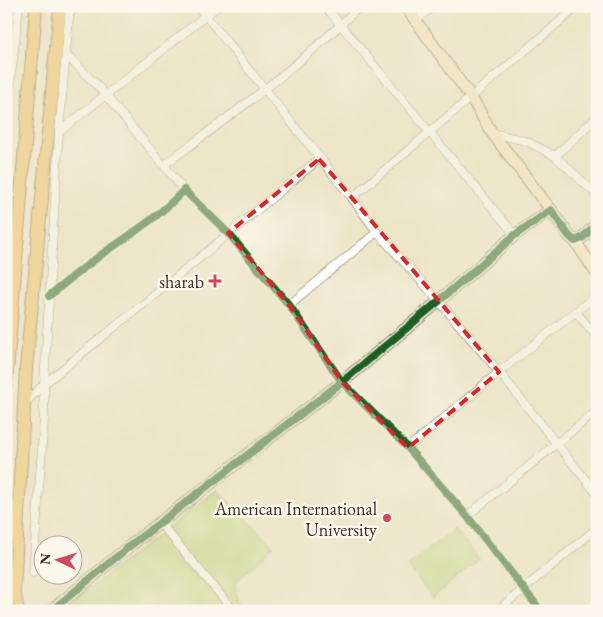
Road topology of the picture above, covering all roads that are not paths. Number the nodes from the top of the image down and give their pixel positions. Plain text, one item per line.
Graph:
1 (19, 6) edge
2 (36, 6) edge
3 (78, 6) edge
4 (198, 6) edge
5 (218, 6) edge
6 (325, 6) edge
7 (360, 6) edge
8 (405, 6) edge
9 (434, 6) edge
10 (578, 6) edge
11 (593, 6) edge
12 (66, 8) edge
13 (597, 11) edge
14 (206, 17) junction
15 (416, 20) junction
16 (340, 26) junction
17 (66, 55) junction
18 (264, 90) junction
19 (105, 95) junction
20 (471, 97) junction
21 (597, 117) edge
22 (6, 121) edge
23 (59, 132) junction
24 (429, 132) junction
25 (492, 133) junction
26 (555, 156) junction
27 (319, 159) junction
28 (164, 165) junction
29 (184, 190) junction
30 (597, 195) edge
31 (352, 198) junction
32 (551, 210) junction
33 (597, 224) edge
34 (377, 232) junction
35 (228, 233) junction
36 (515, 235) junction
37 (575, 241) junction
38 (597, 274) edge
39 (597, 295) edge
40 (49, 296) junction
41 (439, 301) junction
42 (289, 305) junction
43 (576, 312) junction
44 (597, 337) edge
45 (499, 372) junction
46 (6, 376) edge
47 (342, 382) junction
48 (44, 384) junction
49 (6, 385) edge
50 (24, 404) junction
51 (597, 411) edge
52 (556, 443) junction
53 (408, 448) junction
54 (597, 494) edge
55 (467, 516) junction
56 (160, 523) junction
57 (597, 528) edge
58 (36, 534) edge
59 (524, 589) junction
60 (18, 611) edge
61 (51, 611) edge
62 (234, 611) edge
63 (496, 611) edge
64 (541, 611) edge

1 - 22 street
2 - 46 main road
3 - 12 street
4 - 14 street
5 - 14 street
6 - 16 street
7 - 16 street
8 - 15 street
9 - 15 street
10 - 20 street
11 - 13 street
12 - 17 street
12 - 50 main road
14 - 18 street
14 - 19 street
15 - 20 street
16 - 18 street
16 - 24 street
17 - 19 street
17 - 23 street
18 - 27 street
18 - 28 street
19 - 23 street
19 - 28 street
20 - 24 street
20 - 25 street
21 - 26 street
23 - 40 street
24 - 31 street
24 - 36 street
25 - 26 street
25 - 32 street
26 - 30 street
27 - 31 street
27 - 35 street
28 - 29 street
29 - 35 street
29 - 40 street
31 - 34 street
32 - 36 street
32 - 37 street
33 - 37 street
34 - 41 street
34 - 42 street
35 - 42 street
35 - 48 street
36 - 41 street
37 - 38 street
39 - 43 street
40 - 48 street
41 - 45 street
41 - 47 street
42 - 47 street
43 - 44 street
43 - 45 street
45 - 52 street
45 - 53 street
46 - 49 main road
47 - 53 street
47 - 56 street
48 - 50 street
48 - 58 street
50 - 60 main road
51 - 52 street
52 - 54 street
52 - 55 street
53 - 55 street
55 - 59 street
56 - 61 street
56 - 62 street
57 - 59 street
59 - 63 street
59 - 64 street

